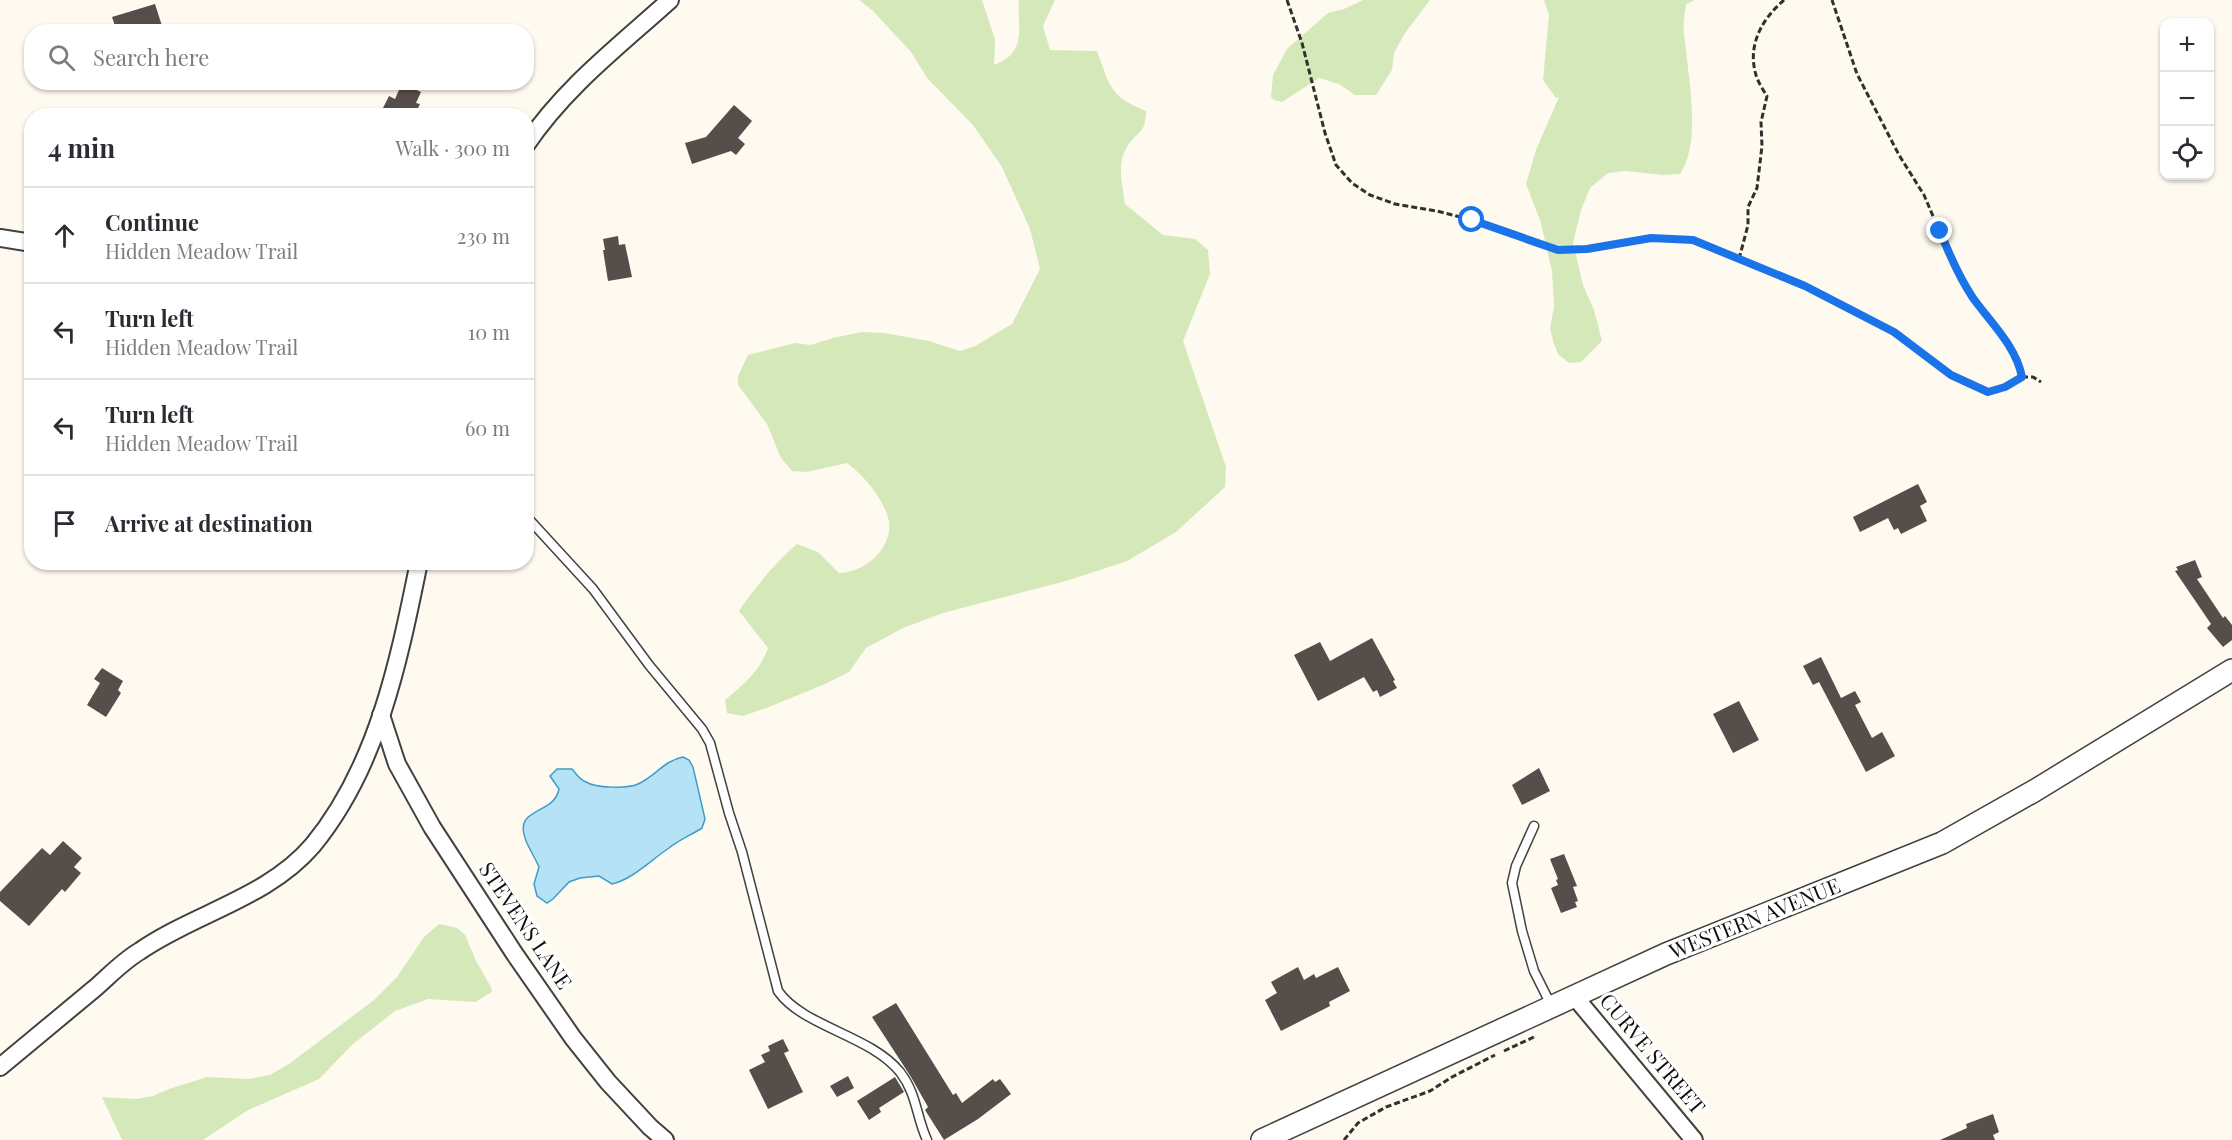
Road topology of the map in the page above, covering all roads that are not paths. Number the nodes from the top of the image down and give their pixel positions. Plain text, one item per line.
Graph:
1 (670, 0) edge
2 (534, 134) edge
3 (0, 238) edge
4 (24, 242) edge
5 (534, 524) edge
6 (417, 570) edge
7 (2232, 670) edge
8 (381, 715) junction
9 (1534, 826) dead end
10 (1575, 997) junction
11 (1552, 1008) junction
12 (0, 1067) edge
13 (665, 1140) edge
14 (927, 1140) edge
15 (1262, 1140) edge
16 (1694, 1140) edge

1 - 2 street
3 - 4 street
5 - 14 lane
6 - 8 street
7 - 10 street, WESTERN AVENUE
8 - 12 street
8 - 13 street, STEVENS LANE
9 - 11 lane
10 - 11 street, WESTERN AVENUE
10 - 16 street, CURVE STREET
11 - 15 street, WESTERN AVENUE

